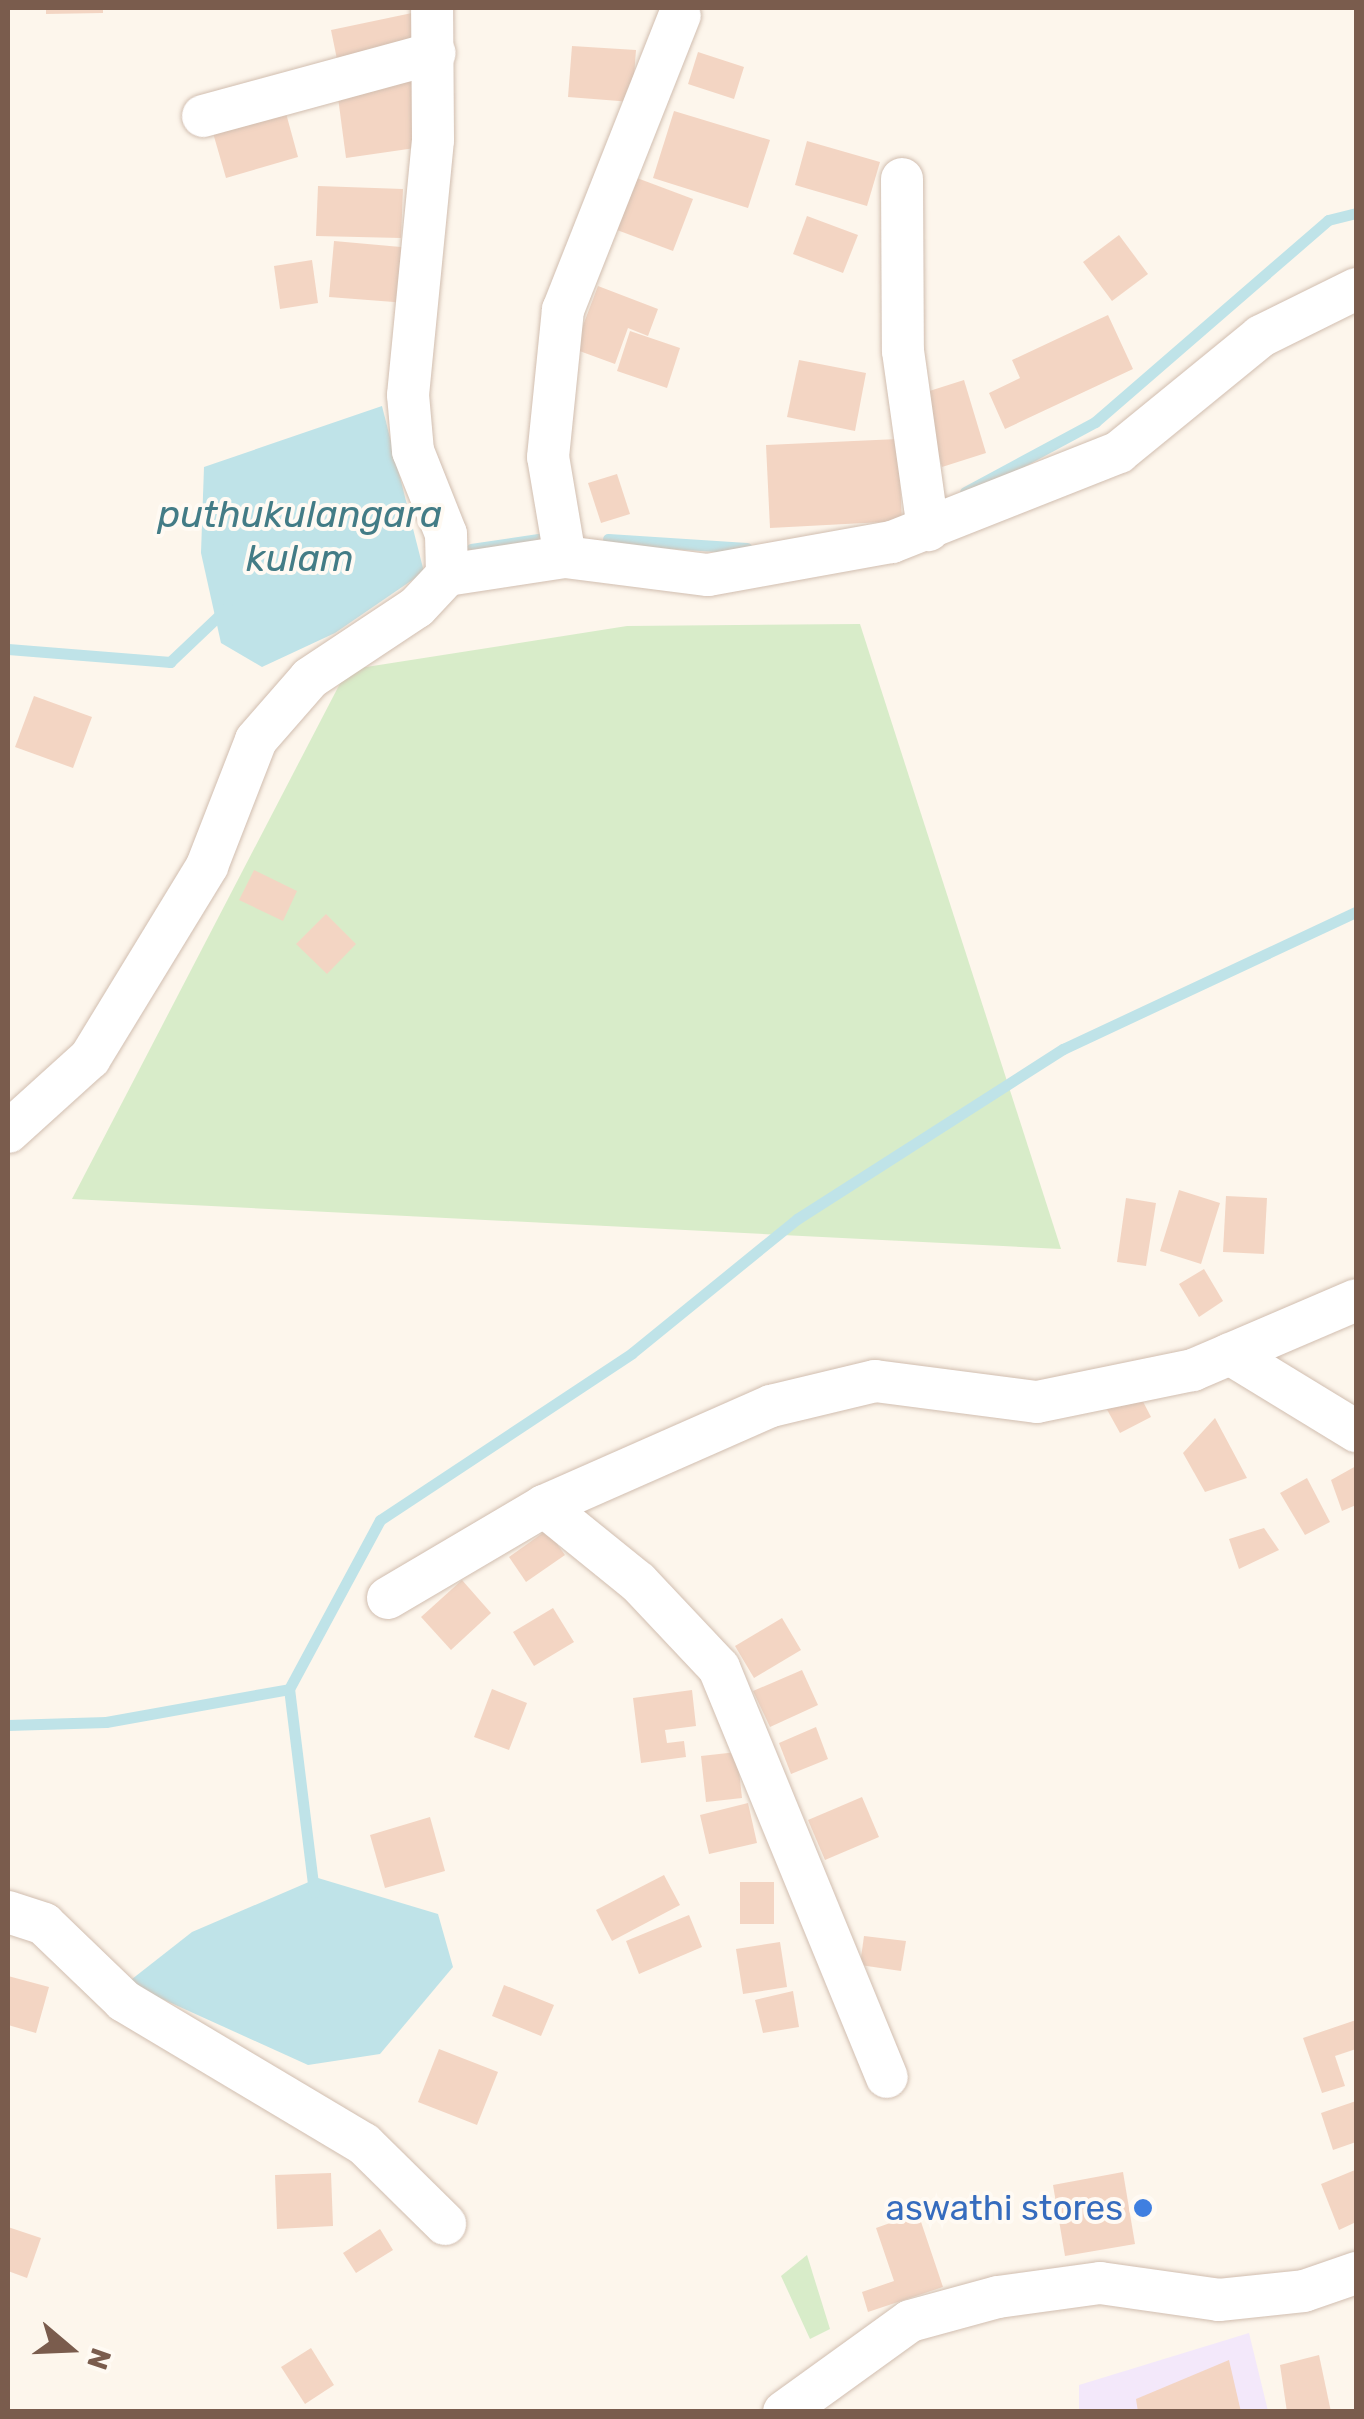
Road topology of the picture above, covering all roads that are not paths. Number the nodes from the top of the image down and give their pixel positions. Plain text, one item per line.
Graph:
1 (432, 8) edge
2 (680, 16) dead end
3 (435, 54) junction
4 (203, 116) dead end
5 (902, 179) dead end
6 (1356, 289) edge
7 (928, 530) junction
8 (564, 558) junction
9 (447, 575) junction
10 (8, 1132) edge
11 (1356, 1300) edge
12 (1230, 1354) junction
13 (1356, 1431) edge
14 (544, 1506) junction
15 (388, 1598) dead end
16 (8, 1912) edge
17 (887, 2076) dead end
18 (445, 2224) dead end
19 (1356, 2273) edge
20 (784, 2412) edge

1 - 3 street
2 - 8 street
3 - 4 street
3 - 9 street
5 - 7 street
6 - 7 street
7 - 8 street
8 - 9 street
9 - 10 street
11 - 12 street
12 - 13 street
12 - 14 street
14 - 15 street
14 - 17 street
16 - 18 street
19 - 20 street

